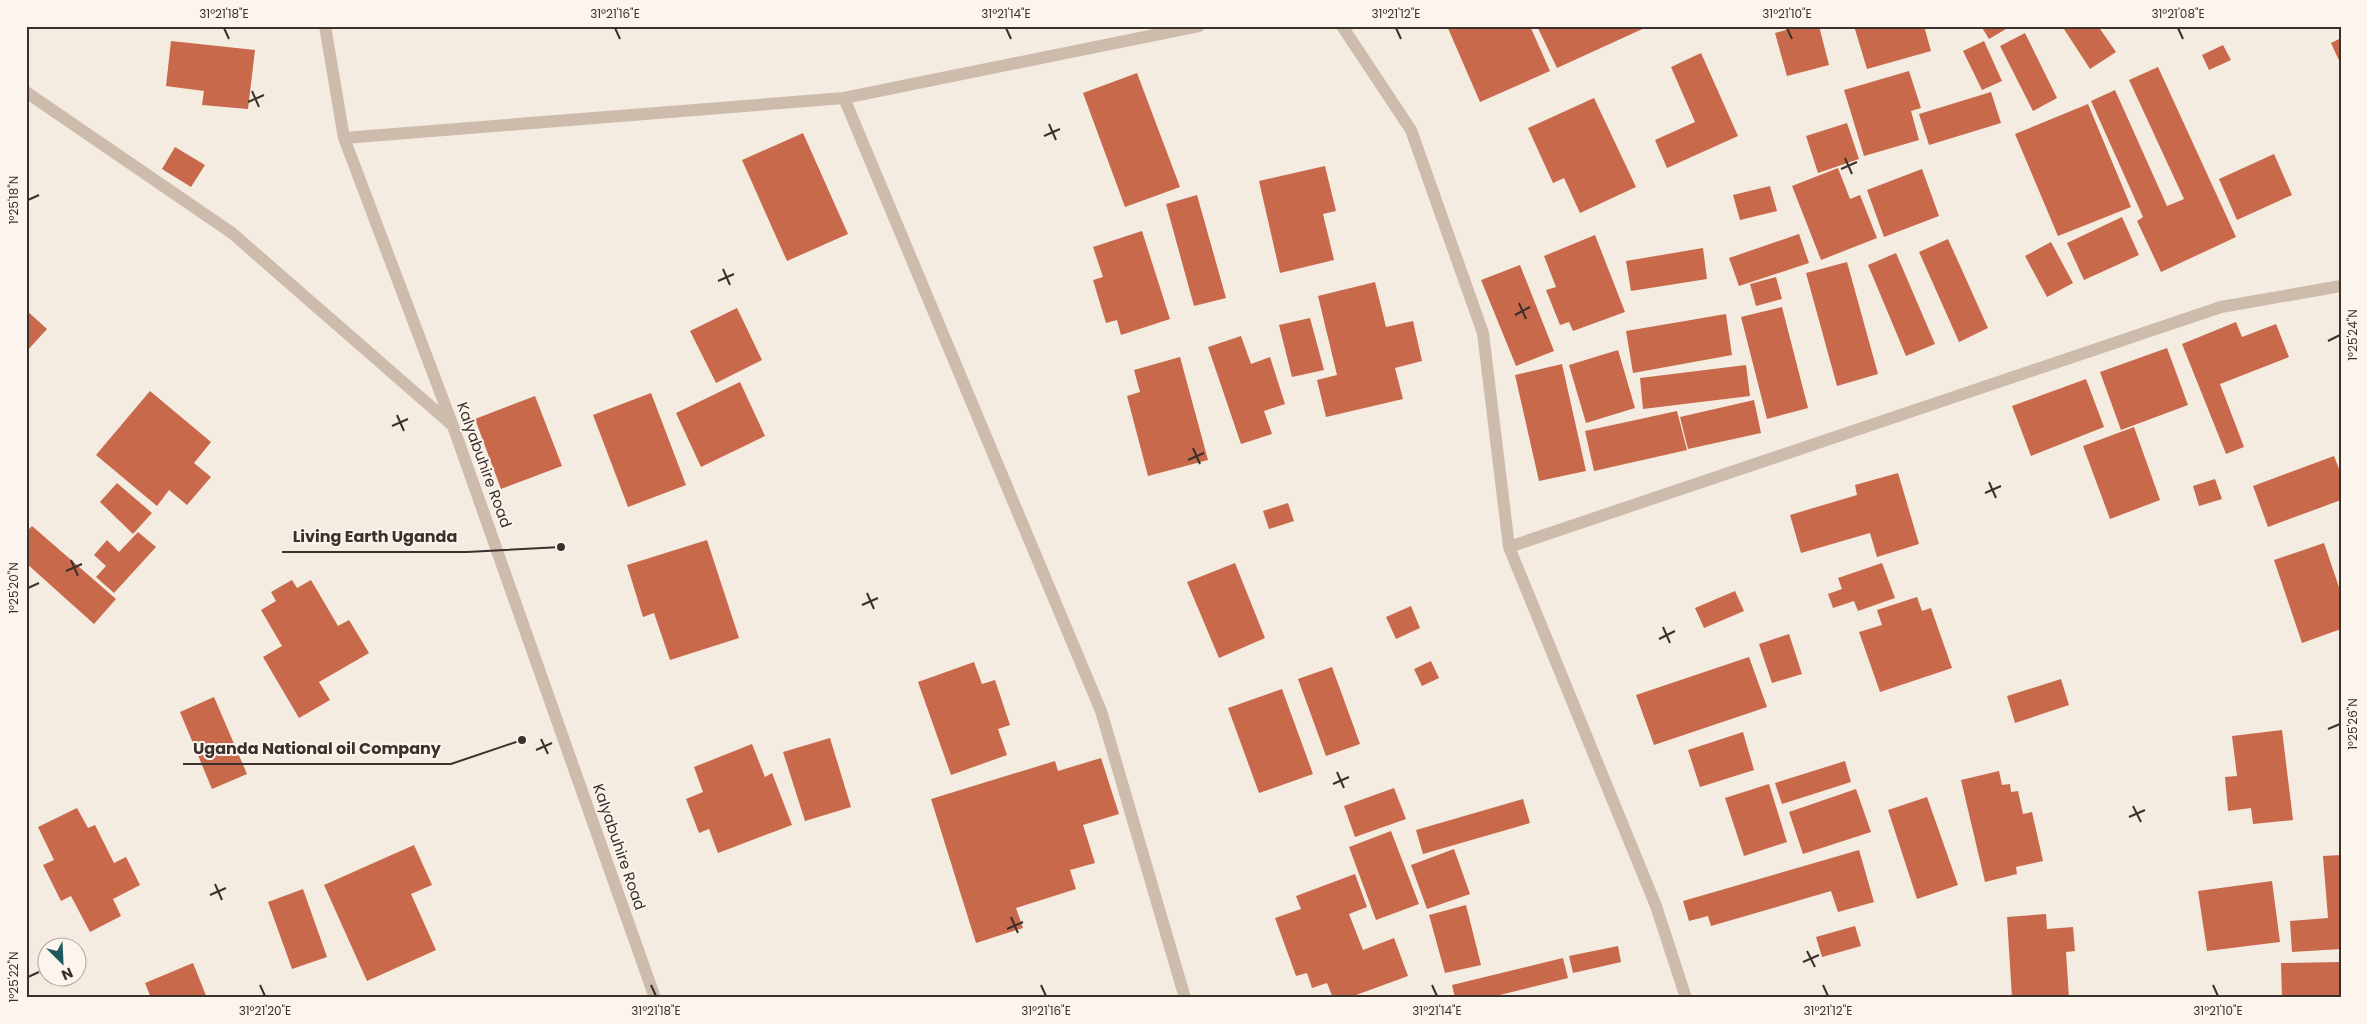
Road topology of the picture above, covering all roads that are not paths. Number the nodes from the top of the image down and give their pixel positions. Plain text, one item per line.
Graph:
1 (325, 26) edge
2 (1199, 26) edge
3 (1342, 26) edge
4 (26, 92) edge
5 (844, 98) junction
6 (344, 138) junction
7 (2341, 286) edge
8 (453, 426) junction
9 (1509, 547) junction
10 (655, 998) edge
11 (1185, 998) edge
12 (1686, 998) edge

1 - 6 street, Kalyabuhire Road
2 - 5 street
3 - 9 street
4 - 8 street
5 - 6 street
5 - 11 street
6 - 8 street, Kalyabuhire Road
7 - 9 street
8 - 10 street, Kalyabuhire Road
9 - 12 street

